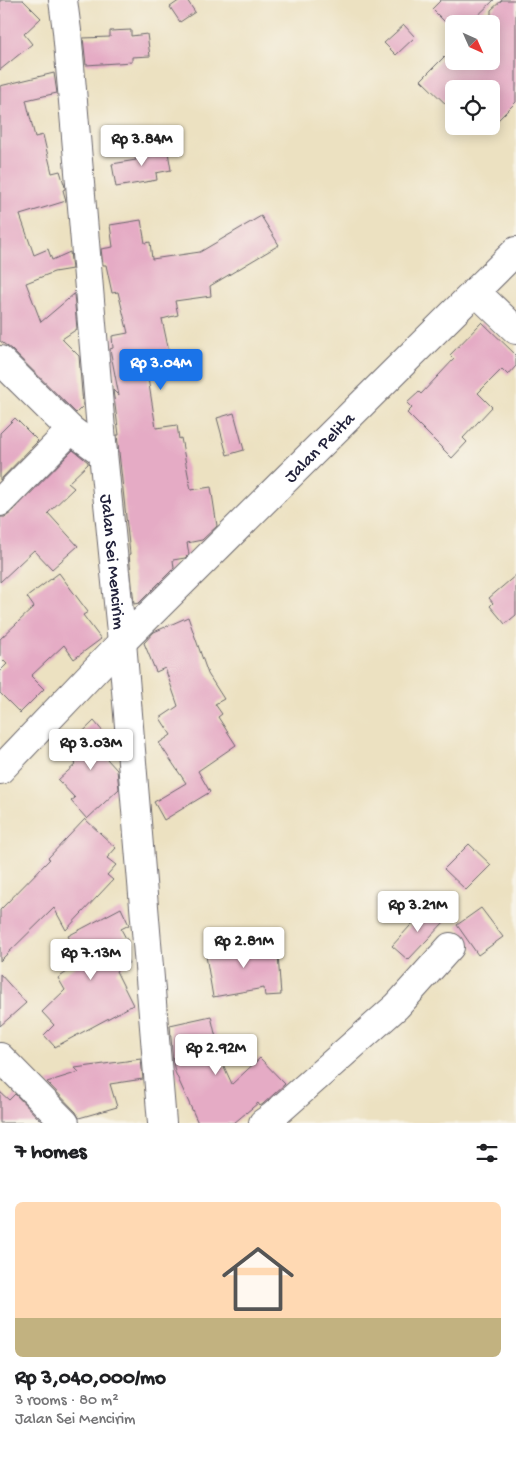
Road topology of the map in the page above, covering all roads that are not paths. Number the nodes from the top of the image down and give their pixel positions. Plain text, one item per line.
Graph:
1 (63, 0) edge
2 (516, 251) edge
3 (475, 291) junction
4 (516, 330) edge
5 (0, 360) edge
6 (71, 430) junction
7 (102, 453) junction
8 (0, 502) edge
9 (122, 642) junction
10 (0, 770) edge
11 (450, 947) dead end
12 (0, 1057) edge
13 (65, 1123) edge
14 (162, 1123) edge
15 (263, 1123) edge

1 - 7 street, Jalan Sei Mencirim
2 - 3 street, Jalan Pelita
3 - 4 street
3 - 9 street, Jalan Pelita
5 - 6 street
6 - 7 street
6 - 8 street
7 - 9 street, Jalan Sei Mencirim
9 - 10 street, Jalan Pelita
9 - 14 street, Jalan Sei Mencirim
11 - 15 street
12 - 13 street

